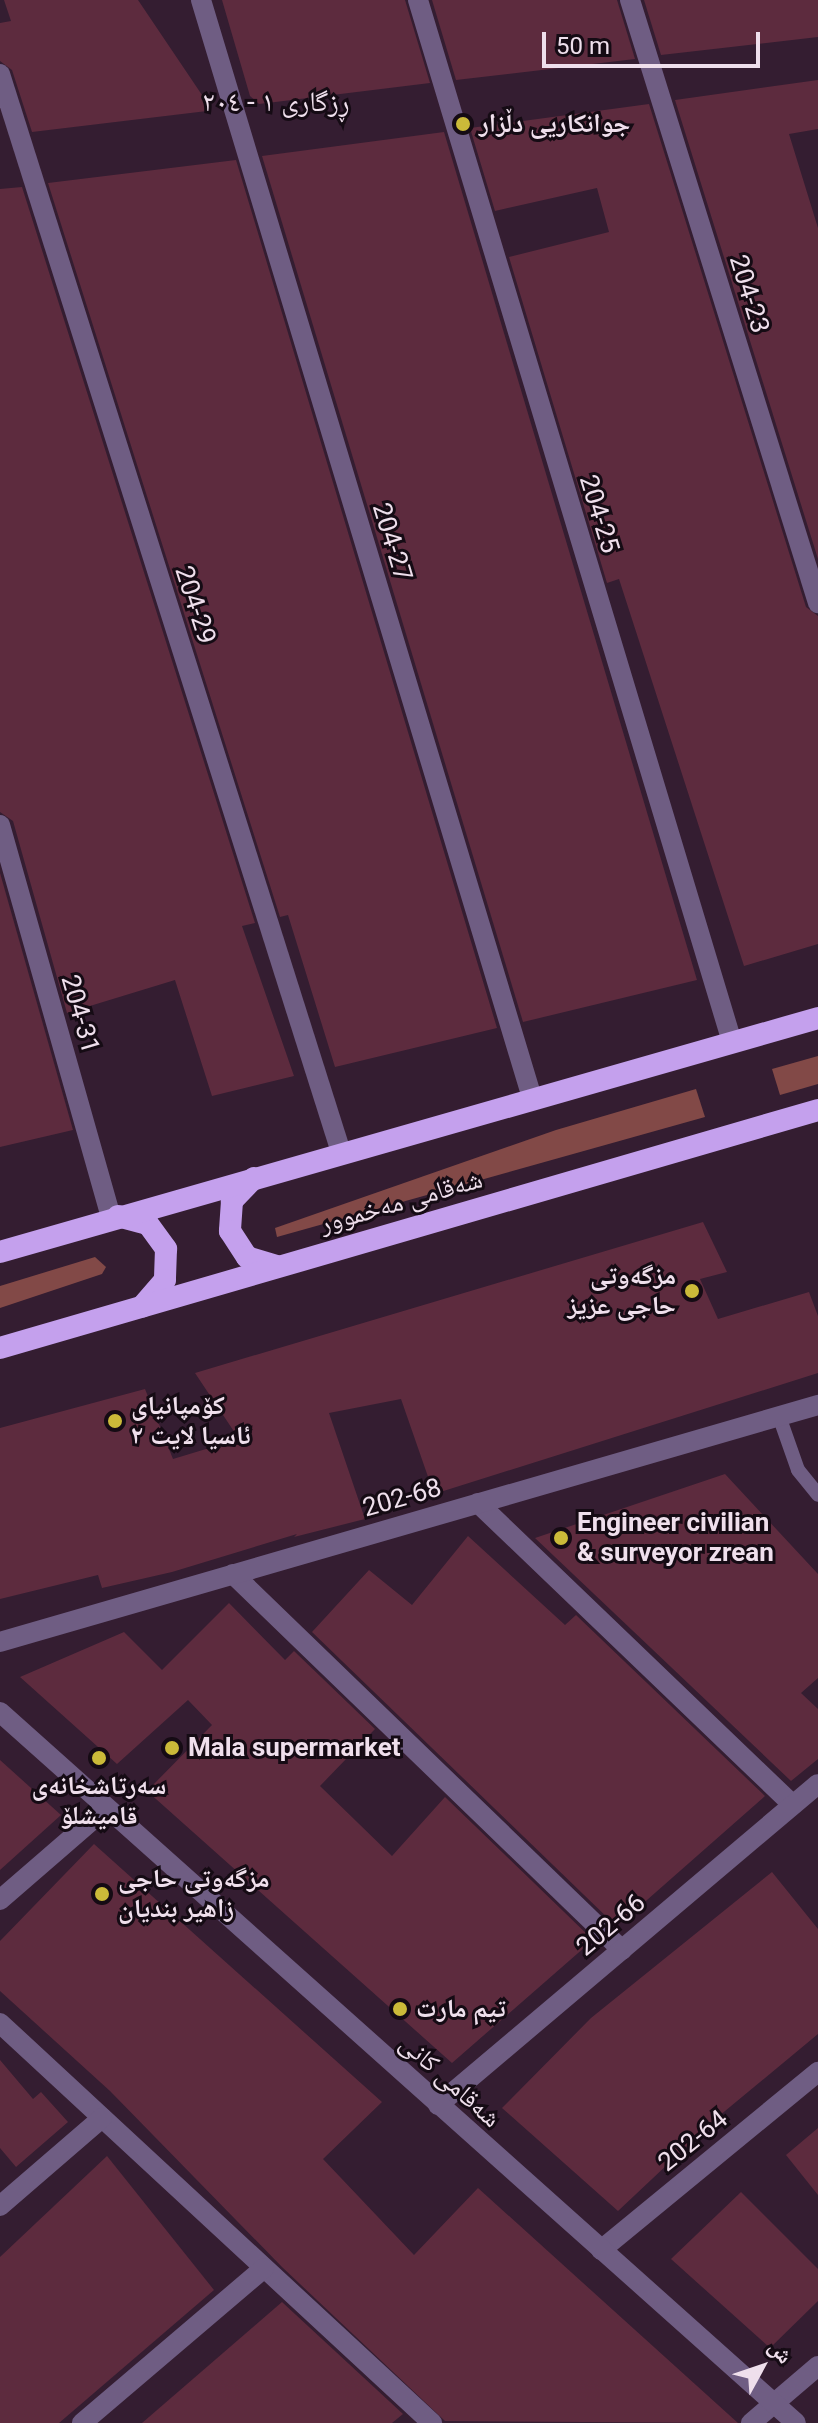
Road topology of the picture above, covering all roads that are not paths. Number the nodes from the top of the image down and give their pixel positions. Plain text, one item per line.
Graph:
1 (201, 0) edge
2 (418, 0) edge
3 (630, 0) edge
4 (0, 74) edge
5 (818, 603) edge
6 (0, 825) edge
7 (818, 1018) edge
8 (732, 1042) junction
9 (532, 1098) junction
10 (818, 1110) edge
11 (341, 1152) junction
12 (266, 1173) junction
13 (111, 1218) junction
14 (0, 1252) edge
15 (285, 1265) junction
16 (137, 1308) junction
17 (0, 1348) edge
18 (818, 1405) edge
19 (779, 1416) junction
20 (818, 1495) edge
21 (478, 1503) junction
22 (233, 1574) junction
23 (0, 1642) edge
24 (0, 1712) edge
25 (818, 1784) edge
26 (793, 1805) junction
27 (105, 1809) junction
28 (0, 1900) edge
29 (622, 1950) junction
30 (0, 2023) edge
31 (818, 2072) edge
32 (438, 2105) junction
33 (102, 2118) junction
34 (0, 2206) edge
35 (601, 2250) junction
36 (264, 2268) junction
37 (818, 2366) edge
38 (774, 2403) junction
39 (417, 2419) edge
40 (82, 2423) edge
41 (751, 2423) edge
42 (796, 2423) edge

1 - 9 street, 204-27
2 - 8 street, 204-25
3 - 5 street, 204-23
4 - 11 street, 204-29
6 - 13 street, 204-31
7 - 8 highway
8 - 9 highway
9 - 11 highway
10 - 15 highway, شەقامی مەخموور
11 - 12 highway
12 - 13 highway
12 - 15 highway
13 - 14 highway
13 - 16 highway
15 - 16 highway, شەقامی مەخموور
16 - 17 highway, شەقامی مەخموور
18 - 19 street, 202-68
19 - 20 lane
19 - 21 street, 202-68
21 - 22 street, 202-68
21 - 26 street
22 - 23 street, 202-68
22 - 29 street
24 - 27 street, شەقامی کانی
25 - 26 street, 202-66
26 - 29 street, 202-66
27 - 28 street
27 - 32 street, شەقامی کانی
29 - 32 street, 202-66
30 - 33 street
31 - 35 street, 202-64
32 - 35 street, شەقامی کانی
33 - 34 street
33 - 36 street
35 - 38 street, شەقامی کانی
36 - 39 street
36 - 40 street
37 - 38 street
38 - 41 street
38 - 42 street, شەقامی کانی

